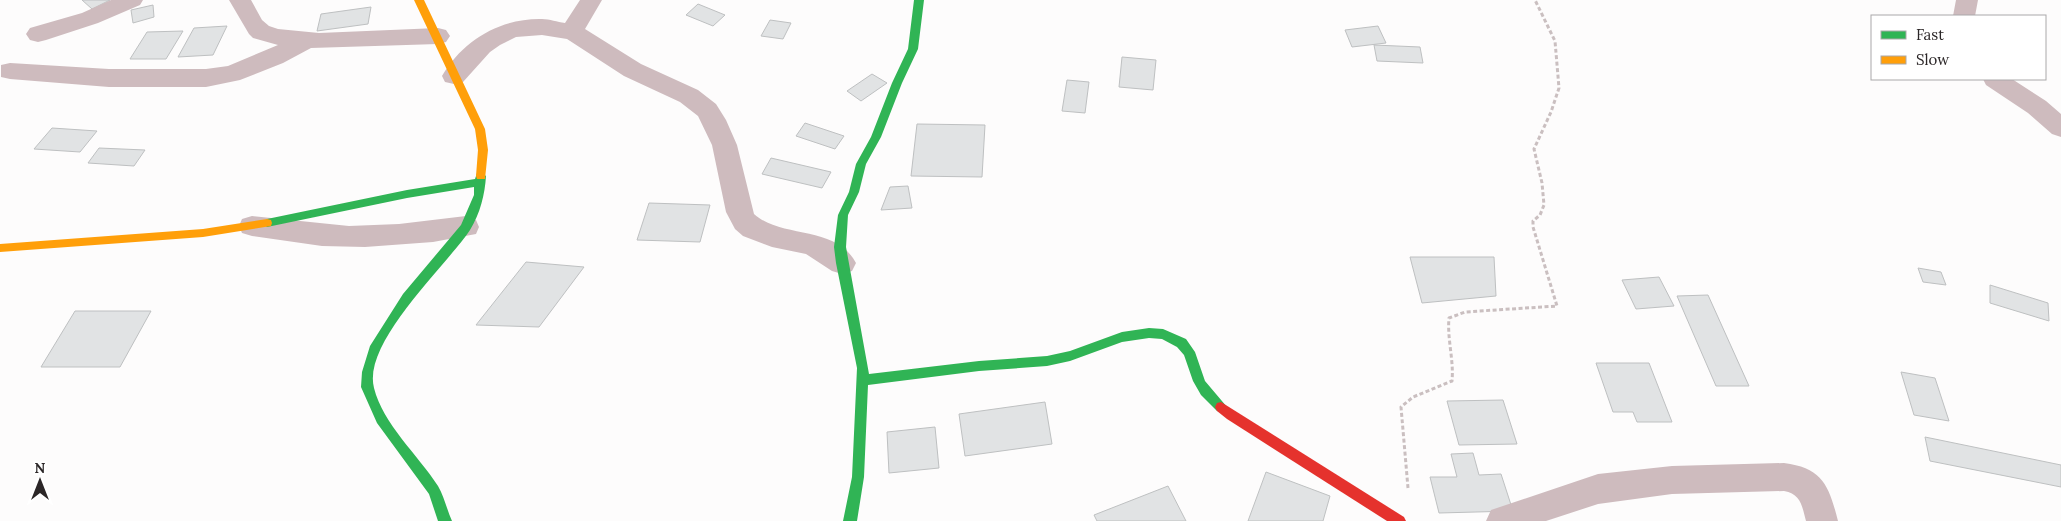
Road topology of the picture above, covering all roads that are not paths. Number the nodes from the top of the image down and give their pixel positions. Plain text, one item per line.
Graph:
1 (132, 0) edge
2 (240, 0) edge
3 (419, 0) edge
4 (591, 0) edge
5 (919, 0) edge
6 (1967, 0) edge
7 (1964, 15) edge
8 (572, 31) junction
9 (38, 34) dead end
10 (438, 36) junction
11 (310, 39) junction
12 (10, 71) dead end
13 (454, 76) junction
14 (1996, 80) edge
15 (2061, 128) edge
16 (481, 182) junction
17 (252, 226) junction
18 (466, 227) junction
19 (0, 248) edge
20 (842, 262) junction
21 (862, 380) junction
22 (445, 521) edge
23 (850, 521) edge
24 (1399, 521) edge
25 (1502, 521) edge
26 (1822, 521) edge

1 - 9 street
2 - 11 street
3 - 10 street
4 - 8 street
5 - 20 street
6 - 7 street
8 - 13 street
8 - 20 street
10 - 11 street
10 - 13 street
11 - 12 street
13 - 16 street
14 - 15 street
16 - 17 street
16 - 18 street
17 - 18 street
17 - 19 street
18 - 22 street
20 - 21 street
21 - 23 street
21 - 24 street
25 - 26 street

